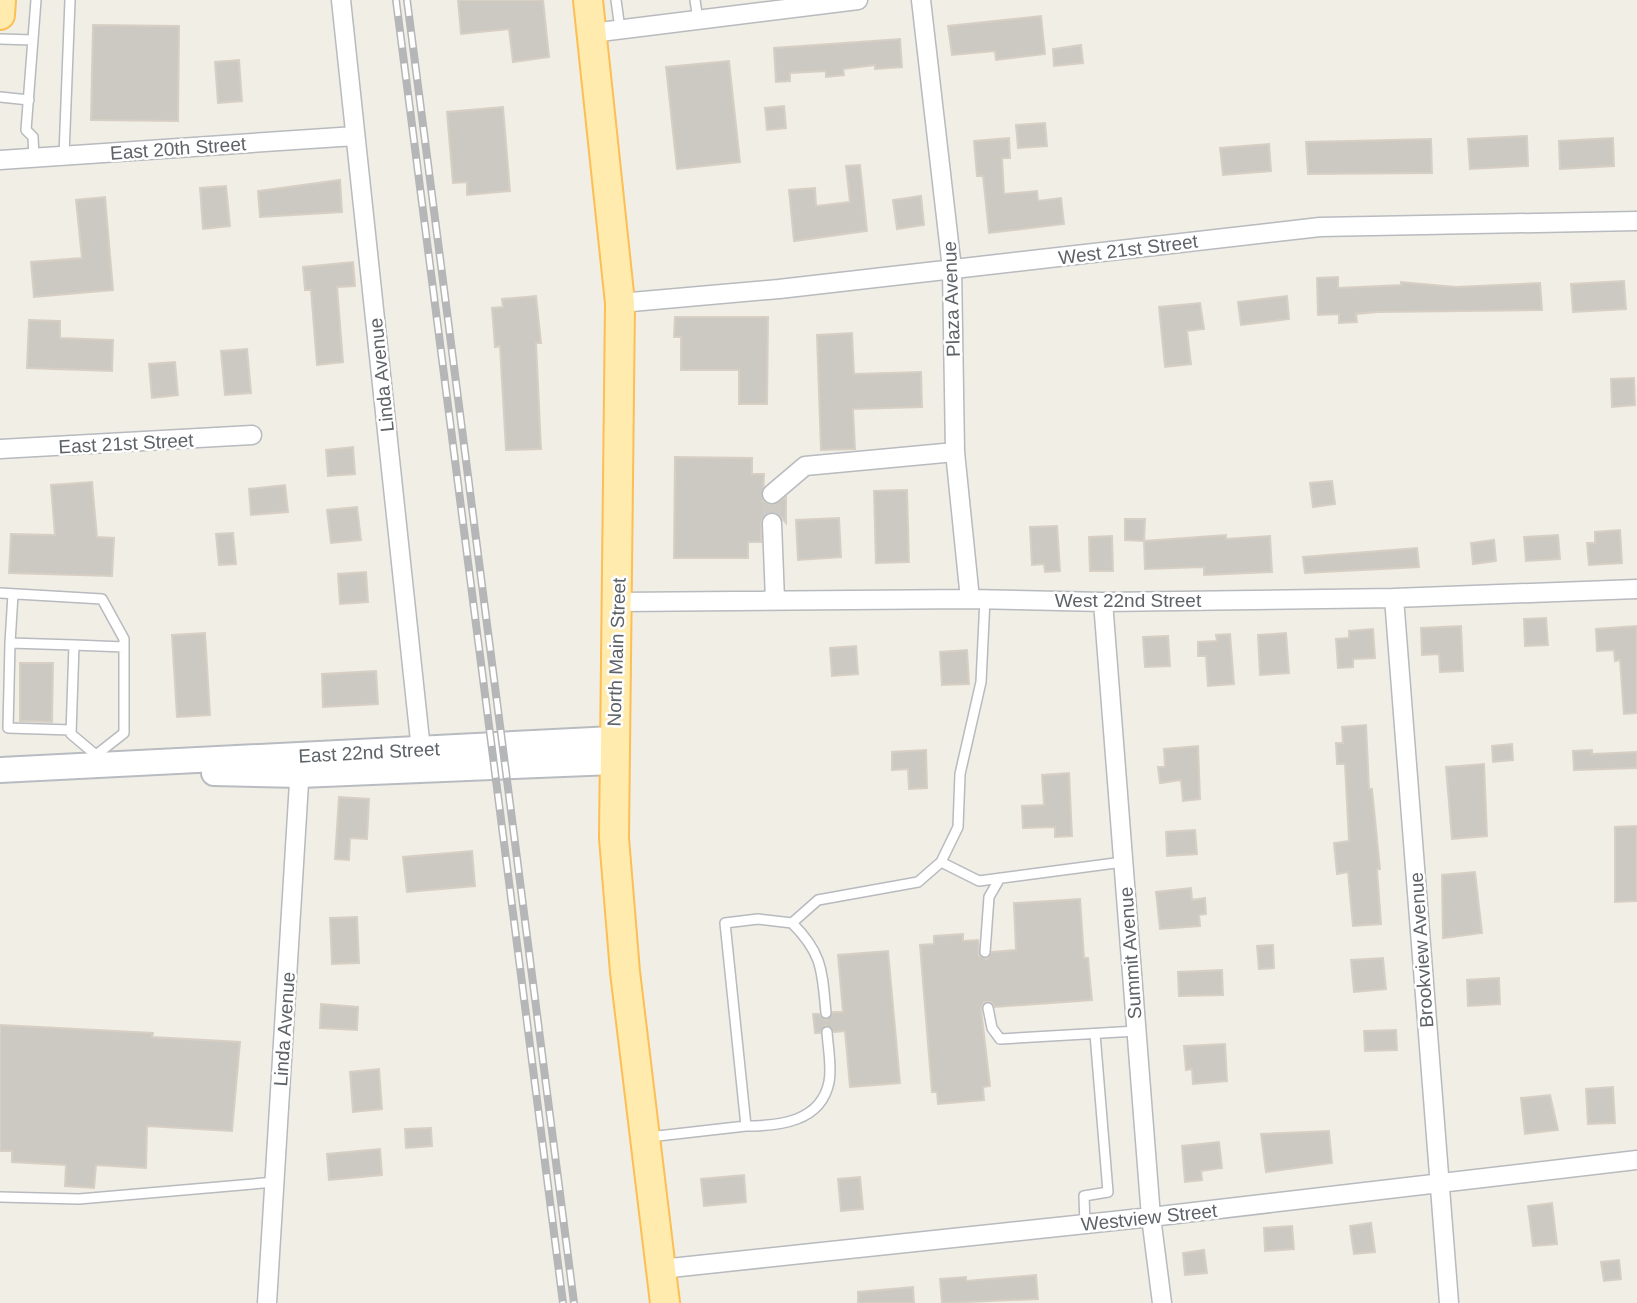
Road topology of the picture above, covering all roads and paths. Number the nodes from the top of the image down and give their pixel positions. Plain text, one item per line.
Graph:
1 (1, 0) edge
2 (36, 0) edge
3 (70, 0) edge
4 (341, 0) edge
5 (588, 0) edge
6 (616, 0) edge
7 (695, 0) edge
8 (858, 0) edge
9 (921, 0) edge
10 (0, 15) edge
11 (698, 20) junction
12 (620, 29) junction
13 (592, 33) junction
14 (0, 39) edge
15 (33, 40) junction
16 (0, 97) edge
17 (29, 100) junction
18 (355, 135) junction
19 (64, 155) junction
20 (34, 157) junction
21 (0, 160) edge
22 (1637, 221) edge
23 (953, 269) junction
24 (620, 303) junction
25 (252, 435) dead end
26 (0, 449) edge
27 (955, 452) junction
28 (772, 494) dead end
29 (772, 523) tunnel mouth
30 (1637, 589) edge
31 (0, 593) edge
32 (13, 594) junction
33 (1394, 598) junction
34 (978, 599) junction
35 (775, 600) junction
36 (619, 602) junction
37 (1102, 602) junction
38 (10, 643) junction
39 (74, 645) junction
40 (124, 647) junction
41 (71, 730) junction
42 (421, 750) junction
43 (613, 751) junction
44 (96, 761) junction
45 (300, 765) junction
46 (0, 770) edge
47 (941, 862) junction
48 (1123, 862) junction
49 (1000, 878) junction
50 (792, 923) junction
51 (985, 952) dead end
52 (988, 1008) dead end
53 (826, 1013) dead end
54 (1137, 1031) junction
55 (827, 1032) dead end
56 (1095, 1034) junction
57 (746, 1126) junction
58 (645, 1138) junction
59 (1637, 1160) edge
60 (275, 1182) junction
61 (1439, 1184) junction
62 (0, 1197) edge
63 (1151, 1217) junction
64 (1085, 1224) junction
65 (661, 1269) junction
66 (267, 1303) edge
67 (665, 1303) edge
68 (1162, 1303) edge
69 (1449, 1303) edge

1 - 10 main road
2 - 15 lane
3 - 19 lane
4 - 18 street, Linda Avenue
5 - 13 main road, North Main Street
6 - 12 lane
7 - 11 lane
8 - 11 street
9 - 23 street, Plaza Avenue
11 - 12 street
12 - 13 street
13 - 24 main road, North Main Street
14 - 15 lane
15 - 17 lane
16 - 17 lane
17 - 20 lane
18 - 19 street, East 20th Street
18 - 42 street, Linda Avenue
19 - 20 street, East 20th Street
20 - 21 street, East 20th Street
22 - 23 street, West 21st Street
23 - 24 street, West 21st Street
23 - 27 street, Plaza Avenue
24 - 36 main road, North Main Street
25 - 26 street, East 21st Street
27 - 28 street
27 - 34 street, Plaza Avenue
29 - 35 street
30 - 33 street, West 22nd Street
31 - 32 lane
32 - 38 lane
32 - 40 lane
33 - 37 street, West 22nd Street
33 - 61 street, Brookview Avenue
34 - 35 street, West 22nd Street
34 - 37 street, West 22nd Street
34 - 47 lane
35 - 36 street, West 22nd Street
36 - 43 main road, North Main Street
37 - 48 street, Summit Avenue
38 - 39 lane
38 - 41 lane
39 - 40 lane
39 - 41 lane
40 - 44 lane
41 - 44 lane
42 - 43 main road, East 22nd Street
42 - 45 main road, East 22nd Street
43 - 45 main road, East 22nd Street
43 - 58 main road, North Main Street
44 - 45 main road, East 22nd Street
44 - 46 main road, East 22nd Street
45 - 60 street, Linda Avenue
47 - 49 lane
47 - 50 lane
48 - 49 lane
48 - 54 street, Summit Avenue
49 - 51 lane
50 - 53 lane
50 - 57 lane
52 - 56 lane
54 - 56 lane
54 - 63 street, Summit Avenue
55 - 57 lane
56 - 64 lane
57 - 58 lane
58 - 65 main road, North Main Street
59 - 61 street, Westview Street
60 - 62 lane
60 - 66 street, Linda Avenue
61 - 63 street, Westview Street
61 - 69 street, Brookview Avenue
63 - 64 street, Westview Street
63 - 68 street, Summit Avenue
64 - 65 street, Westview Street
65 - 67 main road, North Main Street

